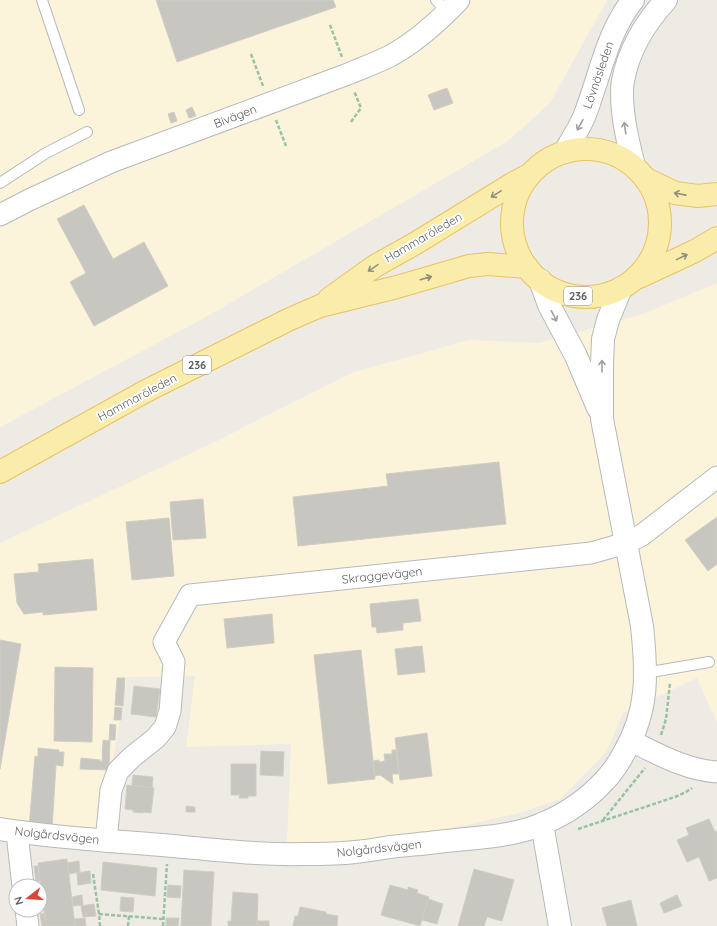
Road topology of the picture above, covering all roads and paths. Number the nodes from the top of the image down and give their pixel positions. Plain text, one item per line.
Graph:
1 (42, 0) edge
2 (633, 0) edge
3 (659, 2) edge
4 (448, 4) edge
5 (79, 110) dead end
6 (87, 132) dead end
7 (565, 152) junction
8 (640, 173) junction
9 (530, 175) junction
10 (0, 183) edge
11 (717, 194) edge
12 (0, 215) edge
13 (717, 238) edge
14 (533, 273) junction
15 (628, 284) junction
16 (320, 306) junction
17 (602, 419) junction
18 (0, 472) edge
19 (717, 478) edge
20 (626, 543) junction
21 (709, 662) dead end
22 (645, 673) junction
23 (631, 741) junction
24 (712, 772) edge
25 (542, 824) junction
26 (9, 831) edge
27 (572, 831) dead end
28 (106, 841) junction
29 (167, 863) dead end
30 (93, 874) dead end
31 (22, 878) edge
32 (99, 914) junction
33 (129, 916) junction
34 (163, 919) junction
35 (100, 926) edge
36 (128, 926) edge
37 (163, 926) edge
38 (560, 926) edge

1 - 5 lane
2 -> 7 street, Lövnäsleden
8 -> 3 street, Lövnäsleden
4 - 12 street, Bivägen
6 - 10 lane
7 - 8 main road, 236
7 - 9 main road, 236
11 -> 8 main road, 236
8 - 15 main road, 236
9 - 14 main road, 236
9 -> 16 main road, Hammaröleden / 236
15 -> 13 main road, 236
14 - 15 main road, 236
16 -> 14 main road, Hammaröleden / 236
14 -> 17 street
17 -> 15 street
16 - 18 main road, Hammaröleden / 236
17 - 20 street
19 - 20 street, Skraggevägen
20 - 22 street
20 - 28 street, Skraggevägen
21 - 22 lane
22 - 23 street
23 - 24 street
23 - 25 street, Nolgårdsvägen
24 - 27 path
25 - 28 street, Nolgårdsvägen
25 - 38 street
26 - 28 street, Nolgårdsvägen
26 - 31 street
29 - 34 path
30 - 32 path
32 - 33 path
32 - 35 path
33 - 34 path
33 - 36 path
34 - 37 path

